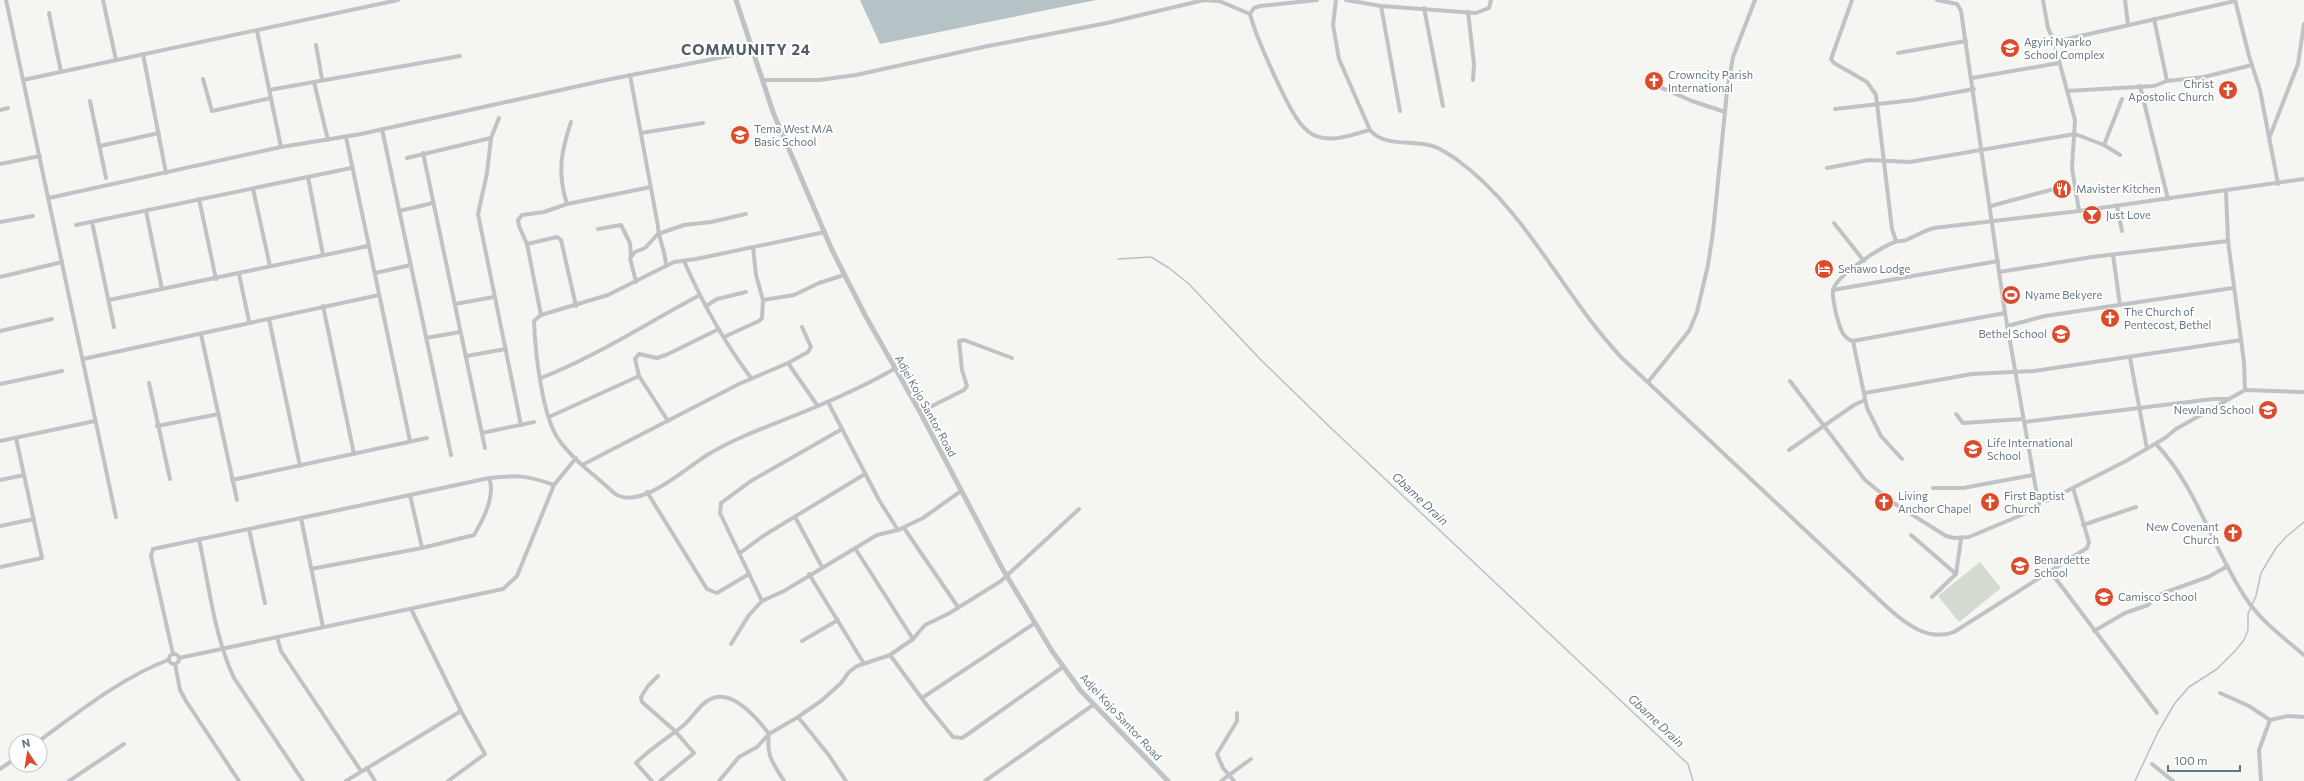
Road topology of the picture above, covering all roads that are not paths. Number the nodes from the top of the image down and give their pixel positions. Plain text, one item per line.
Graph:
1 (6, 0) edge
2 (103, 0) edge
3 (398, 0) edge
4 (736, 0) edge
5 (1317, 0) edge
6 (1336, 0) edge
7 (1346, 0) edge
8 (1491, 0) edge
9 (1754, 0) edge
10 (1852, 0) edge
11 (1937, 0) edge
12 (2043, 0) edge
13 (2125, 0) edge
14 (2235, 0) edge
15 (1957, 2) edge
16 (1382, 6) junction
17 (1424, 8) junction
18 (1468, 12) junction
19 (49, 13) dead end
20 (1250, 14) junction
21 (2154, 20) junction
22 (2304, 24) edge
23 (2128, 25) junction
24 (257, 30) junction
25 (1966, 41) junction
26 (2054, 42) junction
27 (316, 45) dead end
28 (754, 51) junction
29 (1898, 53) dead end
30 (143, 54) junction
31 (460, 56) dead end
32 (116, 60) junction
33 (2059, 64) junction
34 (2252, 65) junction
35 (61, 72) junction
36 (630, 76) junction
37 (1972, 78) junction
38 (203, 79) dead end
39 (322, 79) junction
40 (23, 80) junction
41 (762, 80) junction
42 (1473, 80) dead end
43 (1646, 81) dead end
44 (2167, 81) junction
45 (314, 82) junction
46 (2140, 86) junction
47 (1974, 89) junction
48 (269, 90) junction
49 (2067, 91) junction
50 (271, 98) junction
51 (2122, 99) dead end
52 (90, 101) dead end
53 (1878, 104) junction
54 (1442, 106) dead end
55 (8, 108) dead end
56 (1835, 109) dead end
57 (0, 110) edge
58 (1400, 111) dead end
59 (1725, 112) junction
60 (499, 118) dead end
61 (571, 122) dead end
62 (703, 123) dead end
63 (382, 129) junction
64 (1370, 130) junction
65 (158, 133) junction
66 (641, 133) junction
67 (2075, 134) junction
68 (346, 136) junction
69 (2270, 137) junction
70 (491, 138) junction
71 (328, 140) junction
72 (2104, 145) junction
73 (100, 146) junction
74 (281, 147) junction
75 (1982, 149) junction
76 (423, 153) junction
77 (2120, 155) dead end
78 (40, 156) junction
79 (407, 158) dead end
80 (1885, 161) junction
81 (0, 164) edge
82 (351, 168) junction
83 (1827, 168) dead end
84 (166, 172) junction
85 (308, 177) junction
86 (106, 178) dead end
87 (2304, 179) edge
88 (2278, 184) junction
89 (651, 187) junction
90 (253, 189) junction
91 (2054, 189) dead end
92 (2226, 191) junction
93 (49, 198) junction
94 (2168, 199) junction
95 (199, 200) junction
96 (433, 203) junction
97 (566, 204) junction
98 (1991, 206) junction
99 (2117, 206) junction
100 (146, 211) junction
101 (400, 211) junction
102 (2079, 211) junction
103 (746, 214) dead end
104 (33, 216) dead end
105 (1992, 220) junction
106 (0, 222) edge
107 (92, 222) junction
108 (1834, 223) dead end
109 (76, 225) dead end
110 (598, 229) dead end
111 (2122, 231) dead end
112 (825, 232) junction
113 (658, 234) junction
114 (1896, 241) junction
115 (2228, 241) junction
116 (527, 244) junction
117 (368, 246) junction
118 (752, 247) junction
119 (323, 255) junction
120 (2113, 255) junction
121 (630, 258) junction
122 (684, 261) junction
123 (1864, 261) junction
124 (1998, 261) junction
125 (62, 262) junction
126 (411, 265) junction
127 (270, 266) junction
128 (666, 266) junction
129 (1999, 272) junction
130 (375, 273) junction
131 (239, 274) junction
132 (844, 275) junction
133 (0, 277) edge
134 (216, 278) junction
135 (636, 282) junction
136 (2233, 288) junction
137 (162, 289) junction
138 (1833, 290) junction
139 (746, 292) dead end
140 (379, 295) junction
141 (700, 295) junction
142 (494, 297) junction
143 (109, 300) junction
144 (764, 300) junction
145 (455, 304) junction
146 (2120, 305) junction
147 (323, 306) junction
148 (576, 306) junction
149 (706, 306) junction
150 (2005, 313) junction
151 (541, 315) junction
152 (52, 319) dead end
153 (269, 319) junction
154 (249, 322) junction
155 (2007, 326) junction
156 (114, 327) dead end
157 (802, 327) dead end
158 (719, 329) junction
159 (0, 331) edge
160 (460, 332) junction
161 (201, 334) junction
162 (724, 337) junction
163 (426, 338) junction
164 (1853, 340) junction
165 (2241, 340) junction
166 (506, 349) junction
167 (466, 356) junction
168 (1012, 358) dead end
169 (2130, 358) junction
170 (83, 359) junction
171 (788, 363) junction
172 (894, 369) junction
173 (62, 371) dead end
174 (2014, 372) junction
175 (639, 376) junction
176 (541, 378) junction
177 (751, 378) junction
178 (1790, 381) dead end
179 (1648, 382) junction
180 (0, 384) edge
181 (149, 384) dead end
182 (2245, 390) junction
183 (2303, 392) edge
184 (1865, 393) junction
185 (2229, 399) junction
186 (1865, 400) junction
187 (828, 402) junction
188 (816, 405) junction
189 (2139, 409) junction
190 (920, 412) junction
191 (219, 414) junction
192 (1956, 414) dead end
193 (549, 417) junction
194 (2023, 420) junction
195 (95, 421) junction
196 (668, 421) junction
197 (534, 422) dead end
198 (521, 425) junction
199 (157, 426) junction
200 (1823, 427) junction
201 (842, 429) junction
202 (482, 433) junction
203 (16, 438) junction
204 (427, 438) dead end
205 (0, 441) edge
206 (410, 441) junction
207 (2156, 444) junction
208 (485, 448) dead end
209 (2147, 449) junction
210 (1789, 450) dead end
211 (354, 454) junction
212 (451, 454) dead end
213 (576, 458) junction
214 (1902, 459) dead end
215 (584, 464) junction
216 (300, 466) junction
217 (865, 474) junction
218 (24, 475) junction
219 (2033, 475) junction
220 (489, 478) junction
221 (170, 479) dead end
222 (0, 480) edge
223 (232, 480) junction
224 (554, 485) junction
225 (1934, 488) dead end
226 (2073, 488) junction
227 (961, 491) junction
228 (647, 492) junction
229 (410, 495) junction
230 (237, 500) dead end
231 (2041, 502) junction
232 (2136, 507) dead end
233 (1079, 509) dead end
234 (116, 517) dead end
235 (795, 517) junction
236 (301, 518) junction
237 (34, 519) junction
238 (2083, 525) junction
239 (0, 526) edge
240 (904, 528) junction
241 (249, 529) junction
242 (898, 530) junction
243 (1911, 535) dead end
244 (199, 539) junction
245 (1961, 539) junction
246 (422, 548) junction
247 (855, 548) junction
248 (740, 553) junction
249 (2228, 566) junction
250 (0, 567) edge
251 (822, 567) junction
252 (311, 569) junction
253 (2050, 571) junction
254 (749, 574) junction
255 (809, 574) junction
256 (1956, 574) junction
257 (1006, 576) junction
258 (1932, 597) dead end
259 (762, 601) junction
260 (265, 603) dead end
261 (958, 607) junction
262 (411, 609) junction
263 (838, 620) junction
264 (1035, 624) junction
265 (323, 627) junction
266 (2094, 630) junction
267 (277, 637) junction
268 (913, 639) junction
269 (802, 641) dead end
270 (731, 644) dead end
271 (222, 648) junction
272 (173, 654) junction
273 (890, 655) junction
274 (2304, 655) edge
275 (179, 658) junction
276 (168, 660) junction
277 (863, 662) junction
278 (175, 664) junction
279 (1063, 667) junction
280 (658, 676) dead end
281 (2220, 694) dead end
282 (922, 698) junction
283 (1093, 705) junction
284 (461, 711) junction
285 (1237, 713) dead end
286 (2157, 713) dead end
287 (798, 717) junction
288 (2304, 717) edge
289 (2270, 720) junction
290 (675, 730) junction
291 (769, 734) junction
292 (48, 735) edge
293 (124, 744) dead end
294 (1251, 759) dead end
295 (2152, 764) dead end
296 (367, 768) junction
297 (361, 771) junction
298 (1229, 776) junction
299 (69, 781) edge
300 (239, 781) edge
301 (303, 781) edge
302 (346, 781) edge
303 (375, 781) edge
304 (448, 781) edge
305 (652, 781) edge
306 (660, 781) edge
307 (719, 781) edge
308 (784, 781) edge
309 (846, 781) edge
310 (985, 781) edge
311 (1168, 781) edge
312 (1221, 781) edge
313 (1234, 781) edge
314 (2173, 781) edge
315 (2261, 781) edge

1 - 40 street
2 - 32 street
3 - 24 street
4 - 28 street, Adjei Kojo Santor Road
5 - 20 street
6 - 64 street
7 - 16 street
8 - 18 street
9 - 59 street
10 - 53 street
11 - 15 street
12 - 26 street
13 - 23 street
14 - 21 street
14 - 34 street
15 - 25 street
16 - 17 street
16 - 58 street
17 - 18 street
17 - 54 street
18 - 42 street
19 - 35 street
20 - 41 street
20 - 64 street
21 - 23 street
21 - 44 street
22 - 69 street
23 - 26 street
24 - 30 street
24 - 48 street
25 - 29 street
25 - 37 street
26 - 33 street
27 - 39 street
28 - 36 street
28 - 41 street, Adjei Kojo Santor Road
30 - 32 street
30 - 65 street
31 - 39 street
32 - 35 street
33 - 37 street
33 - 49 street
34 - 44 street
34 - 69 street
35 - 40 street
36 - 63 street
36 - 66 street
37 - 47 street
38 - 50 street
39 - 45 street
40 - 78 street
41 - 112 street, Adjei Kojo Santor Road
43 - 59 street
44 - 46 street
45 - 48 street
45 - 71 street
46 - 49 street
46 - 94 street
47 - 53 street
47 - 75 street
48 - 50 street
49 - 67 street
50 - 74 street
51 - 72 street
52 - 73 street
53 - 56 street
53 - 80 street
55 - 57 street
59 - 179 street
60 - 70 street
61 - 97 street
62 - 66 street
63 - 68 street
63 - 101 street
64 - 179 street
65 - 73 street
65 - 84 street
66 - 89 street
67 - 72 street
67 - 75 street
67 - 102 street
68 - 71 street
68 - 82 street
69 - 88 street
70 - 76 street
70 - 142 street
71 - 74 street
72 - 77 street
73 - 86 street
74 - 84 street
75 - 80 street
75 - 98 street
76 - 79 street
76 - 96 street
78 - 81 street
78 - 93 street
80 - 83 street
80 - 114 street
82 - 85 street
82 - 117 street
84 - 93 street
85 - 90 street
85 - 119 street
87 - 88 street
88 - 92 street
89 - 97 street
89 - 113 street
90 - 95 street
90 - 127 street
91 - 98 street
92 - 94 street
92 - 115 street
93 - 125 street
94 - 99 street
95 - 100 street
95 - 134 street
96 - 101 street
96 - 145 street
97 - 116 street
98 - 105 street
99 - 102 street
99 - 111 street
100 - 107 street
100 - 137 street
101 - 126 street
102 - 105 street
103 - 113 street
104 - 106 street
105 - 114 street
105 - 124 street
107 - 109 street
107 - 143 street
108 - 123 street
110 - 121 street
112 - 118 street
112 - 132 street, Adjei Kojo Santor Road
113 - 121 street
113 - 128 street
114 - 123 street
115 - 120 street
115 - 136 street
116 - 148 street
116 - 151 street
117 - 119 street
117 - 130 street
118 - 122 street
118 - 144 street
119 - 127 street
120 - 129 street
120 - 146 street
121 - 135 street
122 - 128 street
122 - 141 street
123 - 138 street
124 - 129 street
124 - 138 street
125 - 133 street
125 - 170 street
126 - 130 street
126 - 163 street
127 - 131 street
128 - 135 street
129 - 150 street
130 - 140 street
131 - 134 street
131 - 154 street
132 - 144 street
132 - 172 street, Adjei Kojo Santor Road
134 - 137 street
135 - 148 street
136 - 146 street
136 - 165 street
137 - 143 street
138 - 164 street
139 - 149 street
140 - 147 street
140 - 206 street
141 - 149 street
141 - 176 street
142 - 145 street
142 - 166 street
143 - 156 street
144 - 162 street
145 - 160 street
146 - 155 street
147 - 153 street
147 - 211 street
148 - 151 street
149 - 158 street
150 - 155 street
150 - 164 street
151 - 176 street
152 - 159 street
153 - 154 street
153 - 216 street
154 - 161 street
155 - 174 street
157 - 171 street
158 - 162 street
158 - 175 street
160 - 163 street
160 - 167 street
161 - 170 street
161 - 191 street
162 - 177 street
163 - 212 street
164 - 184 street
165 - 169 street
165 - 182 street
166 - 167 street
166 - 198 street
167 - 202 street
168 - 190 street
169 - 174 street
169 - 189 street
170 - 195 street
171 - 177 street
171 - 188 street
172 - 187 street
172 - 190 street, Adjei Kojo Santor Road
173 - 180 street
174 - 184 street
174 - 194 street
175 - 193 street
175 - 196 street
176 - 193 street
177 - 196 street
178 - 200 street
179 - 253 street
181 - 199 street
182 - 183 street
182 - 185 street
184 - 186 street
185 - 189 street
185 - 207 street
186 - 200 street
186 - 214 street
187 - 188 street
187 - 201 street
188 - 228 street
189 - 194 street
189 - 209 street
190 - 227 street, Adjei Kojo Santor Road
191 - 199 street
191 - 223 street
192 - 194 street
193 - 213 street
194 - 219 street
195 - 203 street
195 - 234 street
196 - 215 street
197 - 198 street
198 - 202 street
199 - 221 street
200 - 210 street
200 - 245 street
201 - 217 street
201 - 248 street
202 - 208 street
203 - 205 street
203 - 218 street
204 - 206 street
206 - 211 street
207 - 209 street
207 - 249 street
209 - 226 street
211 - 216 street
213 - 215 street
213 - 224 street
215 - 228 street
216 - 223 street
217 - 235 street
217 - 242 street
218 - 222 street
218 - 237 street
219 - 225 street
219 - 231 street
220 - 224 street
220 - 229 street
220 - 246 street
223 - 230 street
224 - 262 street
226 - 231 street
226 - 238 street
227 - 240 street
227 - 257 street, Adjei Kojo Santor Road
228 - 254 street
229 - 236 street
229 - 246 street
231 - 245 street
232 - 238 street
233 - 257 street
235 - 248 street
235 - 251 street
236 - 241 street
236 - 252 street
237 - 239 street
237 - 250 street
238 - 253 street
240 - 242 street
240 - 261 street
241 - 244 street
241 - 260 street
242 - 247 street
243 - 256 street
244 - 271 street
244 - 272 street
245 - 256 street
246 - 252 street
247 - 251 street
247 - 268 street
248 - 254 street
249 - 266 street
249 - 274 street
251 - 255 street
252 - 265 street
253 - 266 street
254 - 259 street
255 - 259 street
255 - 263 street
256 - 258 street
257 - 261 street
257 - 264 street, Adjei Kojo Santor Road
259 - 270 street
261 - 268 street
262 - 265 street
262 - 284 street
263 - 269 street
263 - 277 street
264 - 279 street, Adjei Kojo Santor Road
264 - 282 street
265 - 267 street
266 - 286 street
267 - 271 street
267 - 297 street
268 - 273 street
271 - 275 street
271 - 301 street
272 - 275 street
272 - 276 street
273 - 277 street
273 - 282 street
275 - 278 street
276 - 278 street
276 - 292 street
277 - 287 street
278 - 300 street
279 - 282 street
279 - 283 street, Adjei Kojo Santor Road
280 - 290 street
281 - 289 street
283 - 310 street
283 - 311 street, Adjei Kojo Santor Road
284 - 296 street
284 - 304 street
285 - 298 street
287 - 291 street
287 - 309 street
288 - 289 street
289 - 315 street
290 - 291 street
290 - 305 street
290 - 306 street
291 - 307 street
291 - 308 street
293 - 299 street
294 - 298 street
295 - 314 street
296 - 297 street
296 - 303 street
297 - 302 street
298 - 312 street
298 - 313 street

